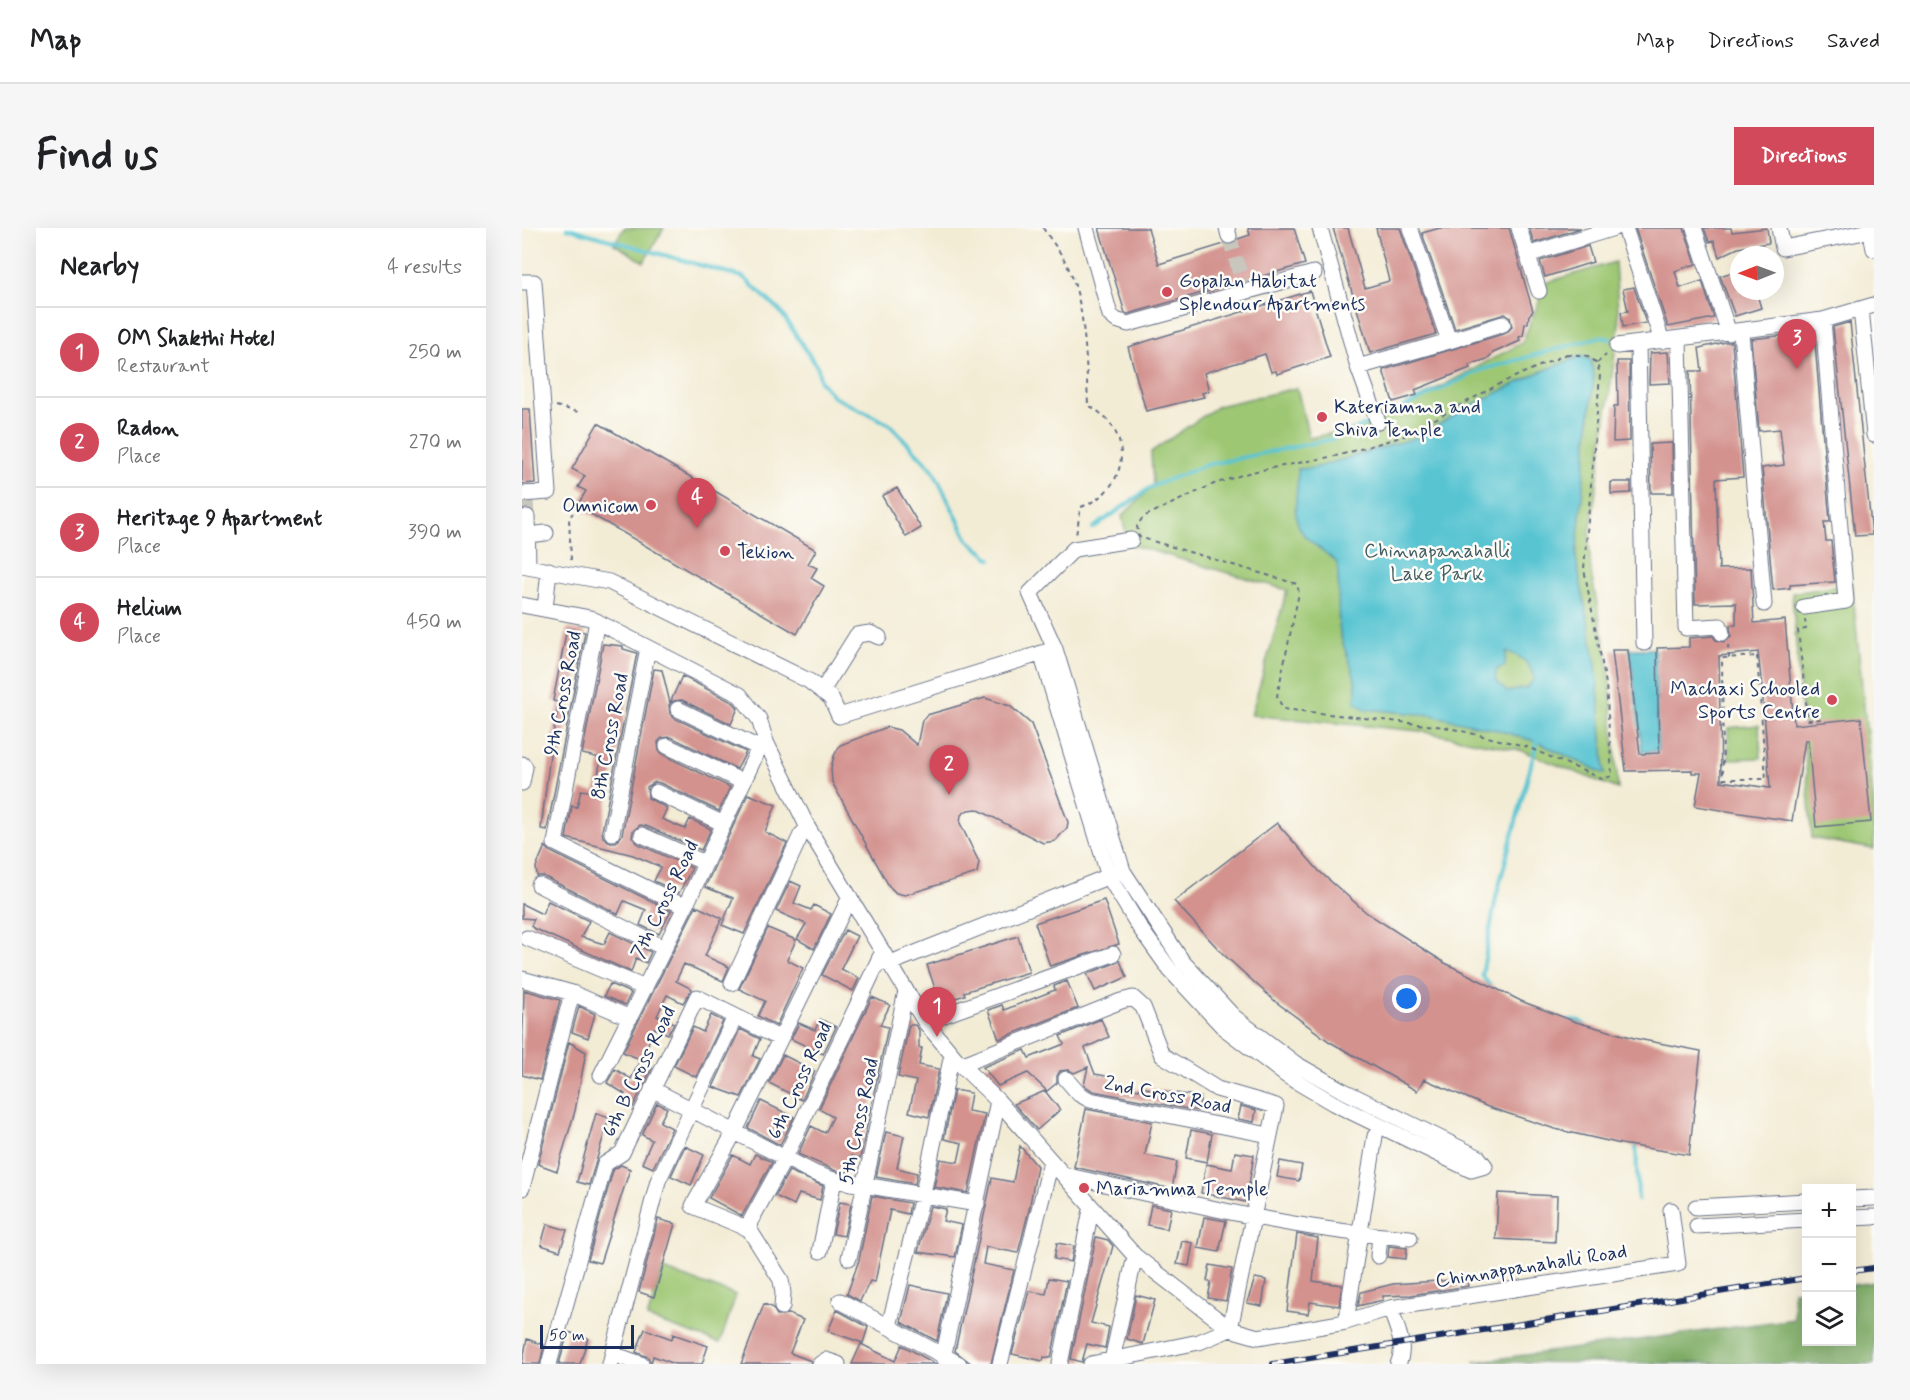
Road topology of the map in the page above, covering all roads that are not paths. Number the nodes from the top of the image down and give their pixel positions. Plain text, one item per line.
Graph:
1 (1086, 228) edge
2 (1320, 228) edge
3 (1410, 228) edge
4 (1519, 228) edge
5 (1614, 228) edge
6 (1625, 228) edge
7 (1694, 228) edge
8 (1779, 228) edge
9 (1870, 229) edge
10 (1874, 249) edge
11 (1527, 255) junction
12 (1314, 273) dead end
13 (522, 282) edge
14 (1539, 291) dead end
15 (1867, 307) edge
16 (1823, 320) junction
17 (1503, 324) dead end
18 (1735, 333) junction
19 (1679, 340) junction
20 (1449, 341) junction
21 (1662, 341) junction
22 (1638, 344) junction
23 (1617, 346) dead end
24 (1869, 353) edge
25 (1358, 367) junction
26 (1378, 422) dead end
27 (1874, 435) edge
28 (522, 494) edge
29 (527, 517) dead end
30 (546, 533) dead end
31 (528, 535) junction
32 (1131, 540) dead end
33 (525, 566) edge
34 (549, 570) junction
35 (1764, 603) dead end
36 (522, 605) edge
37 (1804, 607) road end
38 (545, 609) junction
39 (597, 621) junction
40 (1722, 633) dead end
41 (879, 637) dead end
42 (1644, 643) dead end
43 (648, 648) junction
44 (1048, 651) junction
45 (822, 691) junction
46 (678, 709) dead end
47 (763, 745) junction
48 (667, 746) dead end
49 (522, 764) edge
50 (743, 782) junction
51 (522, 783) edge
52 (656, 792) dead end
53 (724, 824) junction
54 (808, 828) junction
55 (612, 833) dead end
56 (642, 835) dead end
57 (705, 863) junction
58 (1116, 874) junction
59 (539, 885) dead end
60 (850, 897) junction
61 (685, 907) junction
62 (527, 938) dead end
63 (664, 948) junction
64 (1113, 954) dead end
65 (885, 958) junction
66 (522, 979) edge
67 (732, 983) dead end
68 (645, 988) junction
69 (906, 991) junction
70 (572, 993) junction
71 (735, 1017) junction
72 (630, 1018) junction
73 (926, 1022) junction
74 (779, 1038) junction
75 (957, 1060) junction
76 (601, 1075) dead end
77 (1066, 1079) dead end
78 (652, 1089) junction
79 (998, 1101) junction
80 (691, 1110) junction
81 (734, 1133) junction
82 (1269, 1135) junction
83 (1375, 1136) dead end
84 (784, 1160) junction
85 (1051, 1162) junction
86 (1064, 1175) junction
87 (834, 1180) junction
88 (866, 1184) junction
89 (522, 1188) edge
90 (923, 1193) junction
91 (1874, 1198) edge
92 (1856, 1199) edge
93 (1802, 1201) edge
94 (977, 1204) junction
95 (1696, 1207) dead end
96 (1091, 1210) junction
97 (1671, 1210) dead end
98 (1874, 1216) edge
99 (1254, 1217) junction
100 (1856, 1218) edge
101 (1802, 1220) edge
102 (749, 1226) junction
103 (1697, 1226) dead end
104 (1360, 1234) junction
105 (1380, 1236) junction
106 (1410, 1238) dead end
107 (820, 1251) dead end
108 (1135, 1256) junction
109 (1378, 1256) dead end
110 (849, 1258) dead end
111 (840, 1301) dead end
112 (782, 1307) dead end
113 (1390, 1308) junction
114 (1346, 1322) junction
115 (889, 1326) junction
116 (1230, 1329) junction
117 (943, 1358) junction
118 (612, 1359) edge
119 (1112, 1360) junction
120 (549, 1364) edge
121 (641, 1364) edge
122 (820, 1364) edge
123 (838, 1364) edge
124 (959, 1364) edge
125 (1000, 1364) edge
126 (1060, 1364) edge
127 (1091, 1364) edge
128 (1398, 1364) edge

1 - 12 street
2 - 25 street
3 - 20 street
4 - 11 street
5 - 11 street
6 - 21 street
7 - 18 street
8 - 9 street
9 - 10 street
11 - 14 street
13 - 28 street
15 - 16 street
15 - 24 street
16 - 18 street
16 - 37 street
17 - 20 street
18 - 19 street
18 - 35 street
19 - 21 street
19 - 40 street
20 - 25 street
21 - 22 street
22 - 23 street
22 - 42 street
24 - 27 street
25 - 26 street
29 - 31 street
30 - 31 street
31 - 33 street
32 - 44 street
33 - 34 street
34 - 38 street
34 - 45 street
36 - 38 street
38 - 39 street
39 - 43 street
39 - 61 street, 9th Cross Road
41 - 45 street
43 - 47 street
43 - 55 street, 8th Cross Road
44 - 45 street
44 - 58 street
46 - 47 street
47 - 50 street, 7th Cross Road
47 - 54 street
48 - 50 street
49 - 51 street
50 - 53 street, 7th Cross Road
52 - 53 street
53 - 57 street, 7th Cross Road
54 - 60 street
54 - 67 street
56 - 57 street
57 - 61 street, 7th Cross Road
58 - 58 street
58 - 65 street
59 - 63 street
60 - 65 street
60 - 74 street
61 - 63 street, 7th Cross Road
62 - 68 street
63 - 68 street, 7th Cross Road
64 - 73 street
65 - 69 street
65 - 84 street, 6th Cross Road
66 - 70 street
68 - 72 street, 7th Cross Road
69 - 73 street
69 - 88 street, 5th Cross Road
70 - 72 street
70 - 89 street
71 - 74 street
71 - 78 street, 6th B Cross Road
71 - 80 street
72 - 76 street, 7th Cross Road
73 - 75 street
74 - 81 street
75 - 79 street
75 - 82 street
75 - 90 street
77 - 82 street, 2nd Cross Road
78 - 80 street
78 - 120 street, 6th B Cross Road
79 - 85 street
79 - 94 street
80 - 81 street
80 - 118 street
81 - 84 street
81 - 102 street
82 - 99 street
83 - 104 street
84 - 87 street
84 - 102 street, 6th Cross Road
85 - 86 street
85 - 125 street
86 - 96 street
86 - 99 street
87 - 88 street
87 - 107 street
88 - 90 street
88 - 110 street, 5th Cross Road
90 - 94 street
90 - 115 street
91 - 92 street
93 - 95 street
94 - 117 street
96 - 108 street
96 - 126 street
97 - 113 street, Chinnappanahalli Road
98 - 100 street
99 - 104 street
99 - 116 street
101 - 103 street
102 - 112 street
104 - 105 street
104 - 114 street
105 - 106 street
105 - 109 street
108 - 116 street
108 - 119 street
111 - 115 street
113 - 114 street, Chinnappanahalli Road
113 - 128 street
114 - 116 street, Chinnappanahalli Road
115 - 117 street
116 - 119 street
117 - 124 street
118 - 121 street
119 - 127 street
122 - 123 street

